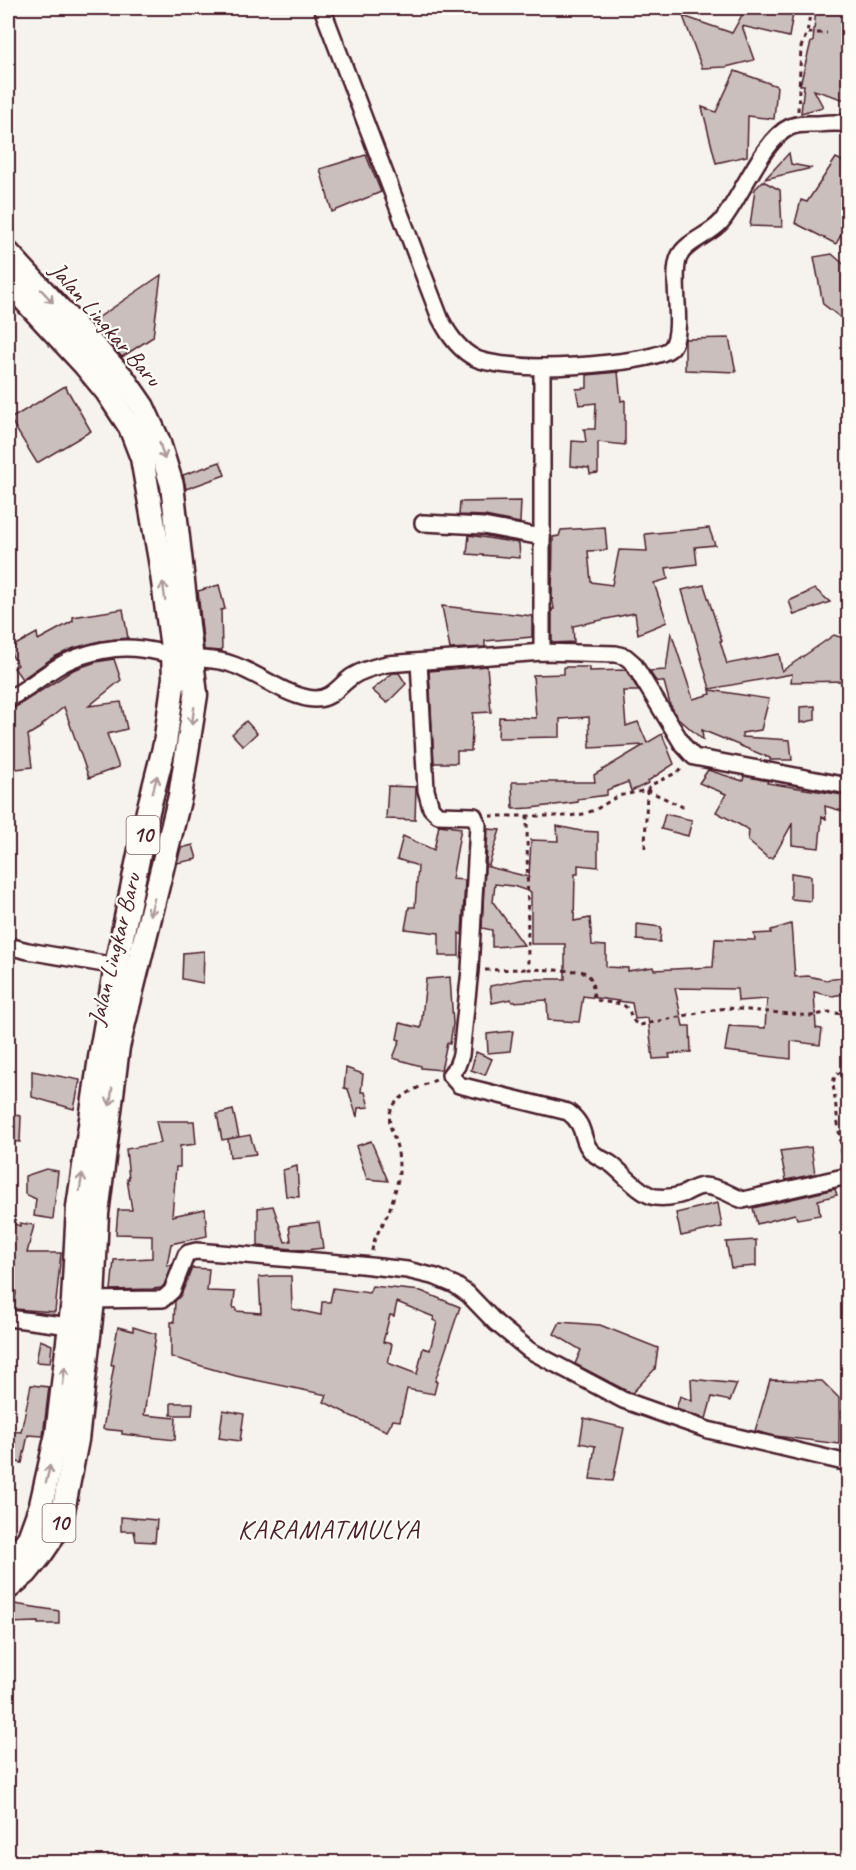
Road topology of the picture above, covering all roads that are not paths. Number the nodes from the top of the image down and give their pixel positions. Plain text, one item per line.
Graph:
1 (322, 8) edge
2 (849, 124) edge
3 (8, 254) edge
4 (8, 282) edge
5 (542, 367) junction
6 (423, 523) dead end
7 (542, 537) junction
8 (542, 652) junction
9 (183, 657) junction
10 (419, 662) junction
11 (8, 699) edge
12 (849, 786) edge
13 (8, 946) edge
14 (116, 966) junction
15 (847, 1176) edge
16 (83, 1300) junction
17 (8, 1318) edge
18 (70, 1326) junction
19 (849, 1463) edge
20 (8, 1564) edge
21 (8, 1588) edge

1 - 5 street
2 - 5 street
3 -> 9 highway, Jalan Lingkar Baru / 10
9 -> 4 highway, Jalan Lingkar Baru / 10
5 - 7 street
6 - 7 street
7 - 8 street
8 - 10 street
8 - 12 street
9 - 10 street
9 - 11 street
14 -> 9 highway, Jalan Lingkar Baru / 10
9 -> 16 highway, Jalan Lingkar Baru / 10
10 - 15 street
13 - 14 street
16 -> 14 highway, Jalan Lingkar Baru / 10
16 - 18 highway, Jalan Lingkar Baru / 10
16 - 19 street
16 - 21 highway, Jalan Lingkar Baru / 10
17 - 18 street
20 -> 18 highway, Jalan Lingkar Baru / 10

